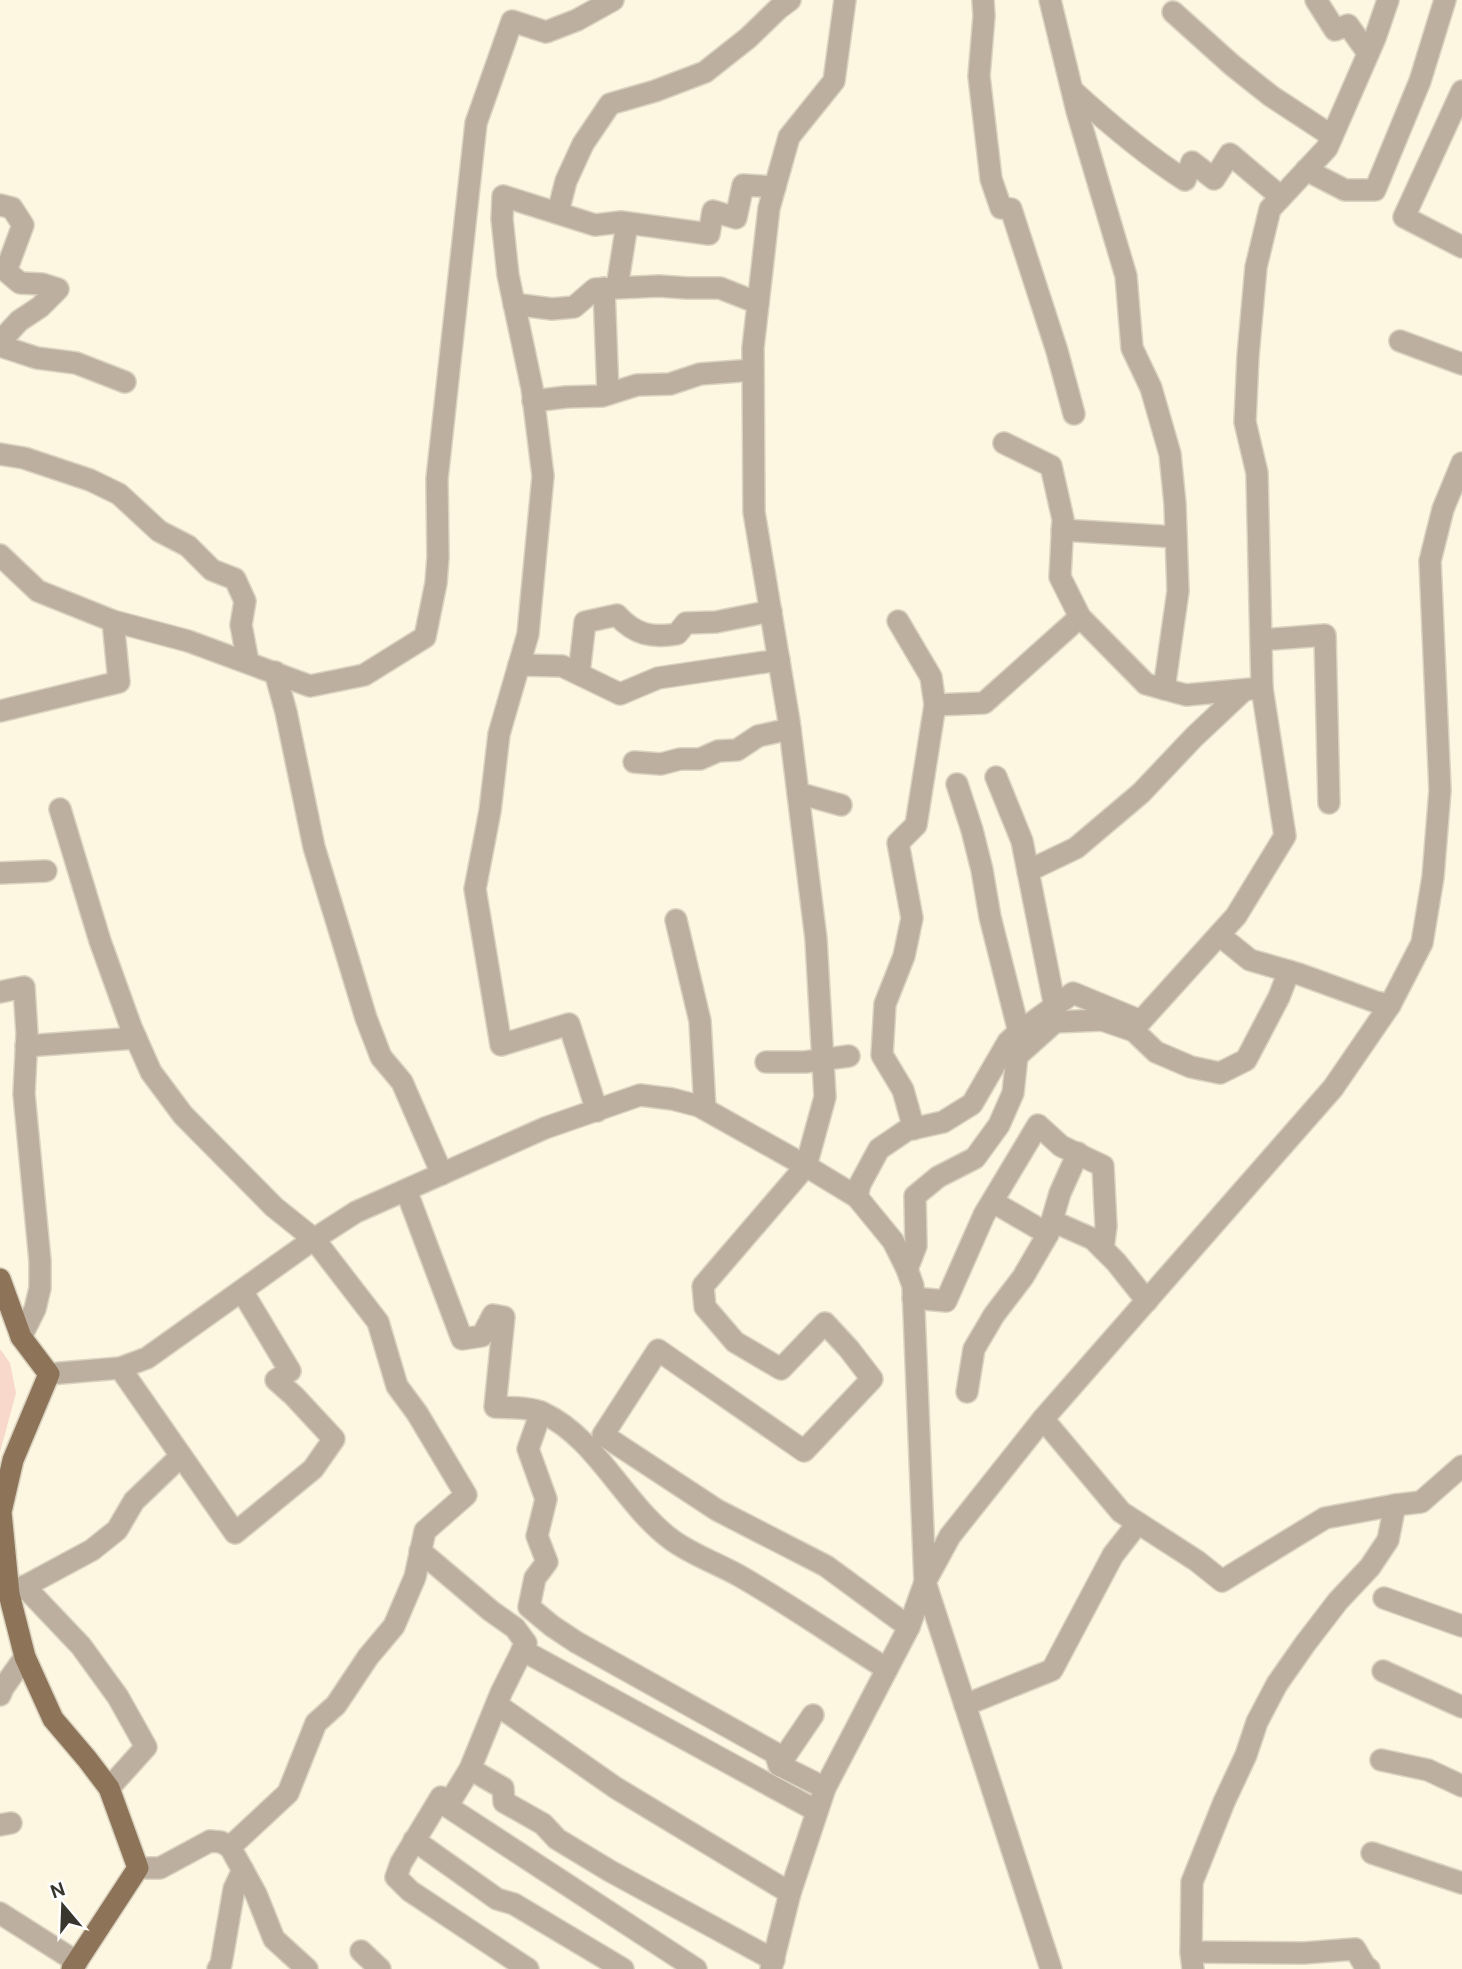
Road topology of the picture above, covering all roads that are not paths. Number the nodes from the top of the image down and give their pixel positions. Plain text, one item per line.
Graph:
1 (613, 0) edge
2 (790, 0) edge
3 (845, 0) edge
4 (983, 0) edge
5 (1050, 0) edge
6 (1316, 0) edge
7 (1388, 0) edge
8 (1445, 0) edge
9 (1173, 12) dead end
10 (1368, 53) junction
11 (1073, 91) junction
12 (1462, 91) edge
13 (1332, 136) junction
14 (1306, 170) junction
15 (775, 187) junction
16 (1281, 197) junction
17 (0, 205) edge
18 (558, 212) junction
19 (627, 224) junction
20 (1462, 247) edge
21 (610, 288) junction
22 (758, 303) junction
23 (514, 304) junction
24 (1400, 341) dead end
25 (0, 344) edge
26 (1462, 364) edge
27 (753, 370) junction
28 (125, 383) dead end
29 (608, 394) junction
30 (533, 401) junction
31 (1074, 414) dead end
32 (1003, 443) dead end
33 (0, 454) edge
34 (1462, 463) edge
35 (1062, 530) junction
36 (1176, 537) junction
37 (0, 555) edge
38 (771, 611) junction
39 (1080, 617) junction
40 (113, 621) junction
41 (898, 621) dead end
42 (1262, 640) junction
43 (779, 660) junction
44 (248, 662) junction
45 (519, 665) junction
46 (275, 672) junction
47 (579, 673) junction
48 (1164, 689) junction
49 (1253, 689) junction
50 (935, 705) junction
51 (0, 711) edge
52 (790, 729) junction
53 (634, 762) dead end
54 (996, 777) dead end
55 (957, 784) dead end
56 (798, 793) junction
57 (1329, 803) dead end
58 (841, 805) dead end
59 (60, 808) dead end
60 (46, 871) dead end
61 (1028, 871) junction
62 (0, 873) edge
63 (676, 920) dead end
64 (1219, 935) junction
65 (1289, 971) junction
66 (0, 992) edge
67 (1390, 1005) junction
68 (1055, 1015) junction
69 (1018, 1031) junction
70 (136, 1038) junction
71 (26, 1046) junction
72 (849, 1056) dead end
73 (822, 1059) junction
74 (766, 1062) dead end
75 (705, 1109) junction
76 (597, 1111) junction
77 (914, 1129) junction
78 (1078, 1153) junction
79 (806, 1166) junction
80 (442, 1174) junction
81 (407, 1190) junction
82 (857, 1197) junction
83 (993, 1202) junction
84 (1050, 1227) junction
85 (314, 1239) junction
86 (1103, 1249) junction
87 (907, 1269) junction
88 (0, 1279) edge
89 (242, 1291) junction
90 (913, 1298) junction
91 (1147, 1301) junction
92 (21, 1337) junction
93 (120, 1368) junction
94 (49, 1374) junction
95 (967, 1392) dead end
96 (541, 1412) junction
97 (1043, 1419) junction
98 (181, 1456) junction
99 (1462, 1466) edge
100 (1395, 1505) junction
101 (1139, 1524) junction
102 (420, 1551) junction
103 (925, 1582) junction
104 (16, 1590) junction
105 (1384, 1598) dead end
106 (1462, 1626) edge
107 (909, 1627) junction
108 (523, 1650) junction
109 (25, 1657) junction
110 (887, 1669) junction
111 (1383, 1671) dead end
112 (0, 1695) edge
113 (497, 1705) junction
114 (965, 1705) junction
115 (1462, 1707) edge
116 (813, 1715) dead end
117 (1381, 1760) dead end
118 (779, 1765) junction
119 (470, 1769) junction
120 (1462, 1786) edge
121 (109, 1788) junction
122 (825, 1788) junction
123 (439, 1801) junction
124 (817, 1811) junction
125 (414, 1840) junction
126 (230, 1847) junction
127 (1372, 1853) dead end
128 (138, 1868) junction
129 (243, 1870) junction
130 (1462, 1882) edge
131 (789, 1893) junction
132 (0, 1913) edge
133 (361, 1951) dead end
134 (1192, 1961) edge
135 (773, 1964) edge
136 (74, 1965) edge
137 (218, 1969) edge
138 (307, 1969) edge
139 (380, 1969) edge
140 (528, 1969) edge
141 (623, 1969) edge
142 (696, 1969) edge
143 (1051, 1969) edge
144 (1369, 1969) edge

1 - 46 street
2 - 18 street
3 - 15 street
4 - 31 street
5 - 11 street
6 - 10 street
7 - 10 street
8 - 14 street
9 - 13 street
10 - 13 street
11 - 16 street
11 - 36 street
12 - 20 street
13 - 14 street
14 - 16 street
15 - 19 street
15 - 22 street
16 - 42 street
17 - 25 street
18 - 19 street
18 - 23 street
19 - 21 street
21 - 22 street
21 - 23 street
21 - 29 street
22 - 27 street
23 - 30 street
24 - 26 street
25 - 28 street
27 - 29 street
27 - 38 street
29 - 30 street
30 - 45 street
32 - 35 street
33 - 44 street
34 - 67 street
35 - 36 street
35 - 39 street
36 - 48 street
37 - 40 street
38 - 43 street
38 - 47 street
39 - 48 street
39 - 50 street
40 - 44 street
40 - 51 street
41 - 50 street
42 - 49 street
42 - 57 street
43 - 47 street
43 - 52 street
44 - 46 street
45 - 47 street
45 - 76 street
46 - 80 street
48 - 49 street
49 - 61 street
49 - 64 street
50 - 77 street
52 - 53 street
52 - 56 street
54 - 61 street
55 - 69 street
56 - 58 street
56 - 73 street
59 - 70 street
60 - 62 street
61 - 68 street
63 - 75 street
64 - 65 street
64 - 68 street
65 - 67 street
65 - 68 street
66 - 71 street
67 - 91 street
68 - 69 street
68 - 87 street
69 - 77 street
70 - 71 street
70 - 85 street
71 - 92 street
72 - 73 street
73 - 74 street
73 - 79 street
75 - 76 street
75 - 79 street
76 - 80 street
77 - 82 street
78 - 83 street
78 - 84 street
78 - 86 street
79 - 82 street
79 - 107 street
80 - 81 street
81 - 85 street
81 - 96 street
82 - 87 street
83 - 84 street
83 - 90 street
84 - 86 street
84 - 95 street
85 - 89 street
85 - 102 street
86 - 91 street
87 - 90 street
88 - 92 main road
89 - 93 street
89 - 98 street
90 - 103 street
91 - 97 street
92 - 94 main road
93 - 94 street
93 - 98 street
94 - 104 main road
96 - 110 street
96 - 118 street
97 - 101 street
97 - 103 street
98 - 104 street
99 - 100 street
100 - 101 street
100 - 134 street
101 - 114 street
102 - 108 street
102 - 126 street
103 - 107 street
103 - 114 street
104 - 109 main road
104 - 121 street
105 - 106 street
107 - 110 street
108 - 113 street
108 - 124 street
109 - 112 street
109 - 121 main road
110 - 122 street
111 - 115 street
113 - 119 street
113 - 131 street
114 - 143 street
116 - 118 street
117 - 120 street
118 - 122 street
119 - 123 street
119 - 135 street
121 - 128 main road
122 - 124 street
123 - 125 street
123 - 142 street
124 - 131 street
125 - 140 street
125 - 141 street
126 - 128 street
126 - 129 street
127 - 130 street
128 - 136 main road
129 - 137 street
129 - 138 street
131 - 135 street
132 - 136 street
133 - 139 street
134 - 144 street

